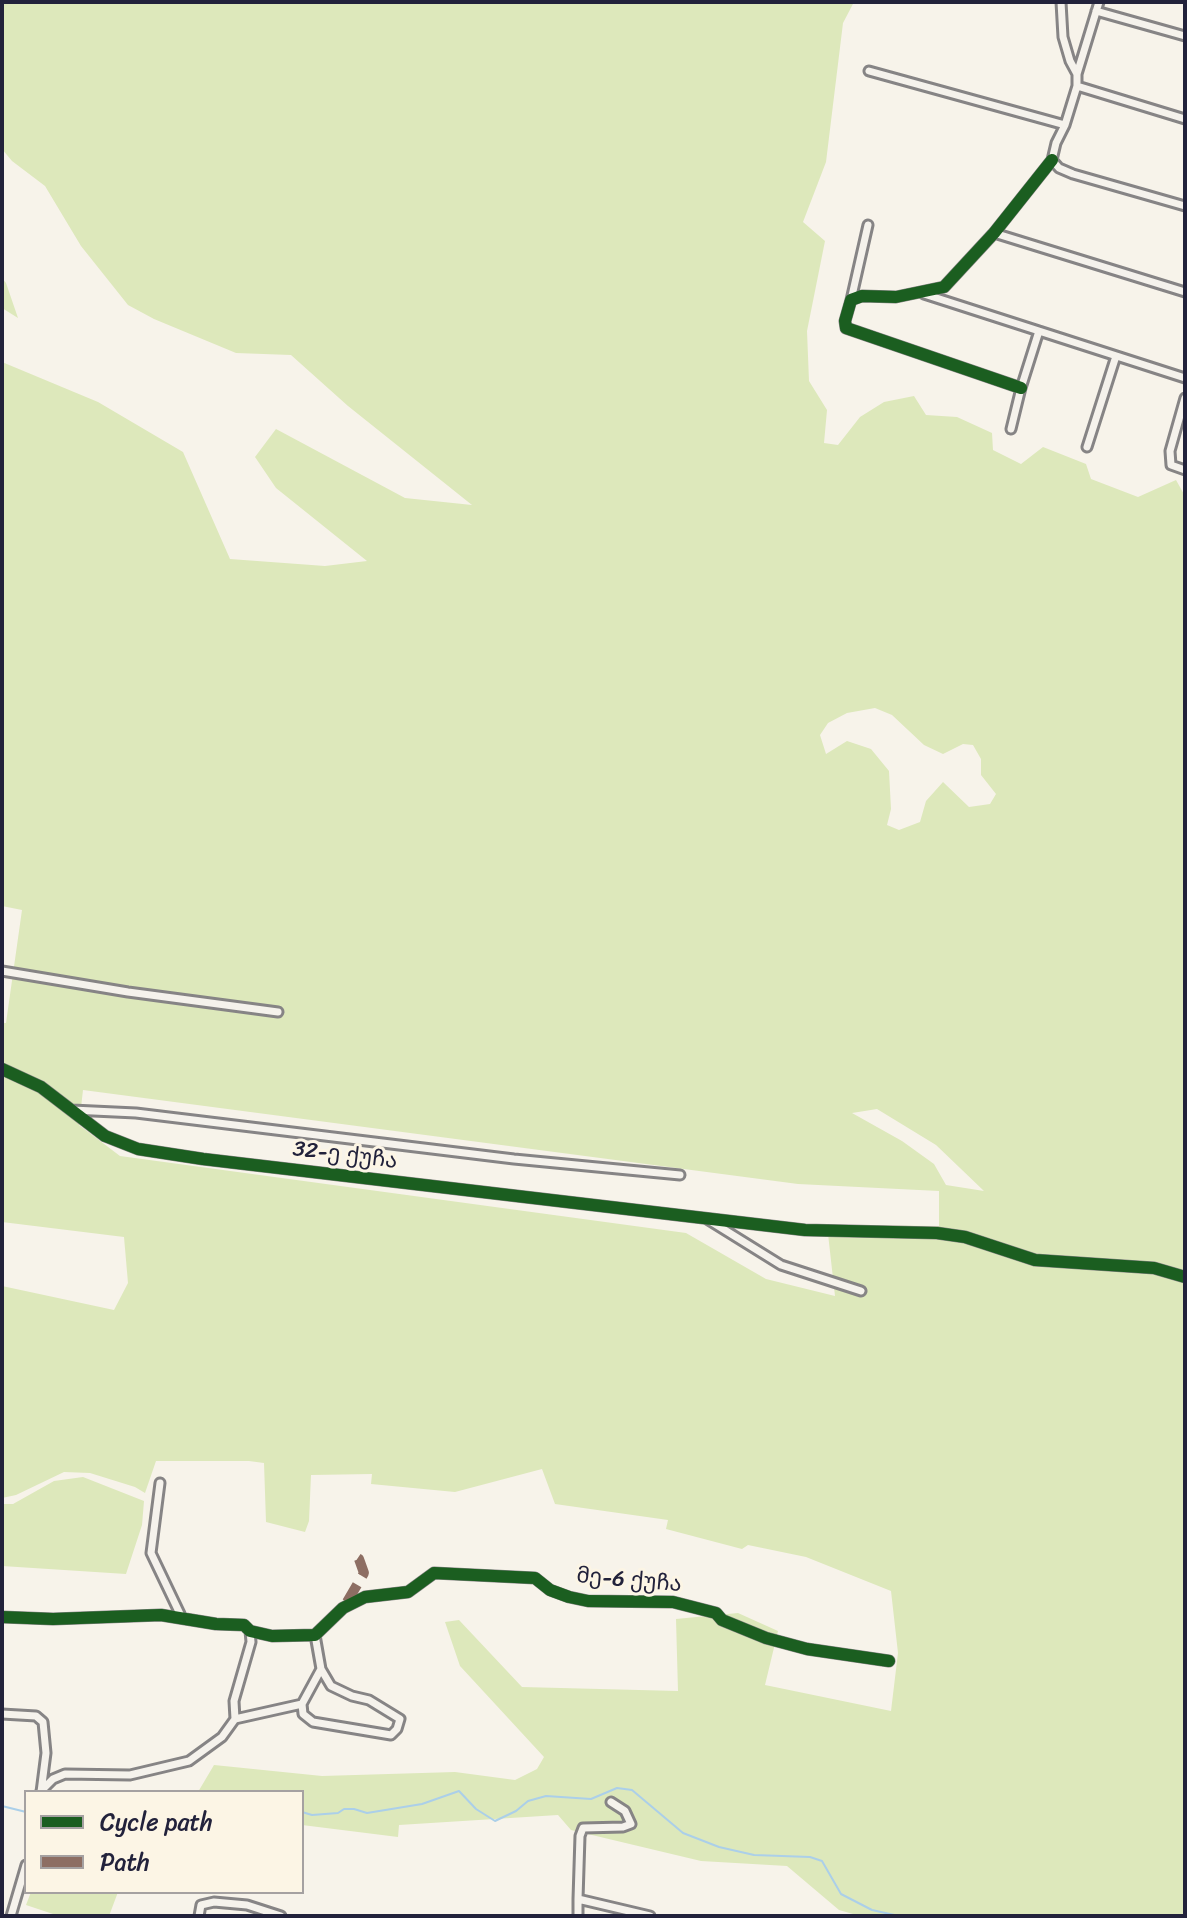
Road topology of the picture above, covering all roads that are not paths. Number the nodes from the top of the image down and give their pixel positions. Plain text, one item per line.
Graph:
1 (1061, 2) edge
2 (1098, 6) edge
3 (1185, 36) edge
4 (869, 71) dead end
5 (1077, 74) junction
6 (1077, 86) junction
7 (1185, 119) edge
8 (1065, 125) junction
9 (1052, 160) junction
10 (1185, 206) edge
11 (868, 225) dead end
12 (994, 233) junction
13 (1185, 292) edge
14 (923, 293) junction
15 (851, 300) junction
16 (1039, 331) junction
17 (1116, 356) junction
18 (1185, 378) edge
19 (1021, 388) junction
20 (1185, 398) edge
21 (1011, 429) dead end
22 (1087, 447) dead end
23 (1185, 470) edge
24 (2, 971) edge
25 (278, 1012) dead end
26 (2, 1069) edge
27 (70, 1110) junction
28 (680, 1175) dead end
29 (705, 1218) junction
30 (1185, 1277) edge
31 (861, 1291) dead end
32 (160, 1483) dead end
33 (2, 1617) edge
34 (182, 1618) junction
35 (250, 1631) junction
36 (315, 1635) junction
37 (889, 1661) dead end
38 (321, 1669) junction
39 (302, 1704) junction
40 (2, 1714) edge
41 (235, 1719) junction
42 (41, 1790) edge
43 (42, 1790) edge
44 (611, 1802) dead end
45 (24, 1872) edge
46 (578, 1899) junction
47 (11, 1916) edge
48 (199, 1916) edge
49 (281, 1916) edge
50 (578, 1916) edge
51 (650, 1916) edge

1 - 5 street
2 - 3 street
2 - 5 street
4 - 8 street
5 - 6 street
6 - 7 street
6 - 8 street
8 - 9 street
9 - 10 street
9 - 12 street
11 - 15 street
12 - 13 street
12 - 14 street
14 - 15 street
14 - 16 street
15 - 19 street
16 - 17 street
16 - 19 street
17 - 18 street
17 - 22 street
19 - 21 street
20 - 23 street
24 - 25 street
26 - 27 street, 32-ე ქუჩა
27 - 28 street
27 - 29 street, 32-ე ქუჩა
29 - 30 street, 32-ე ქუჩა
29 - 31 street
32 - 34 street
33 - 34 street
34 - 35 street
35 - 36 street
35 - 41 street
36 - 37 street, მე-6 ქუჩა
36 - 38 street
38 - 39 street
38 - 39 street
39 - 41 street
40 - 42 street
41 - 43 street
44 - 46 street
45 - 47 street
46 - 50 street
46 - 51 street
48 - 49 street

